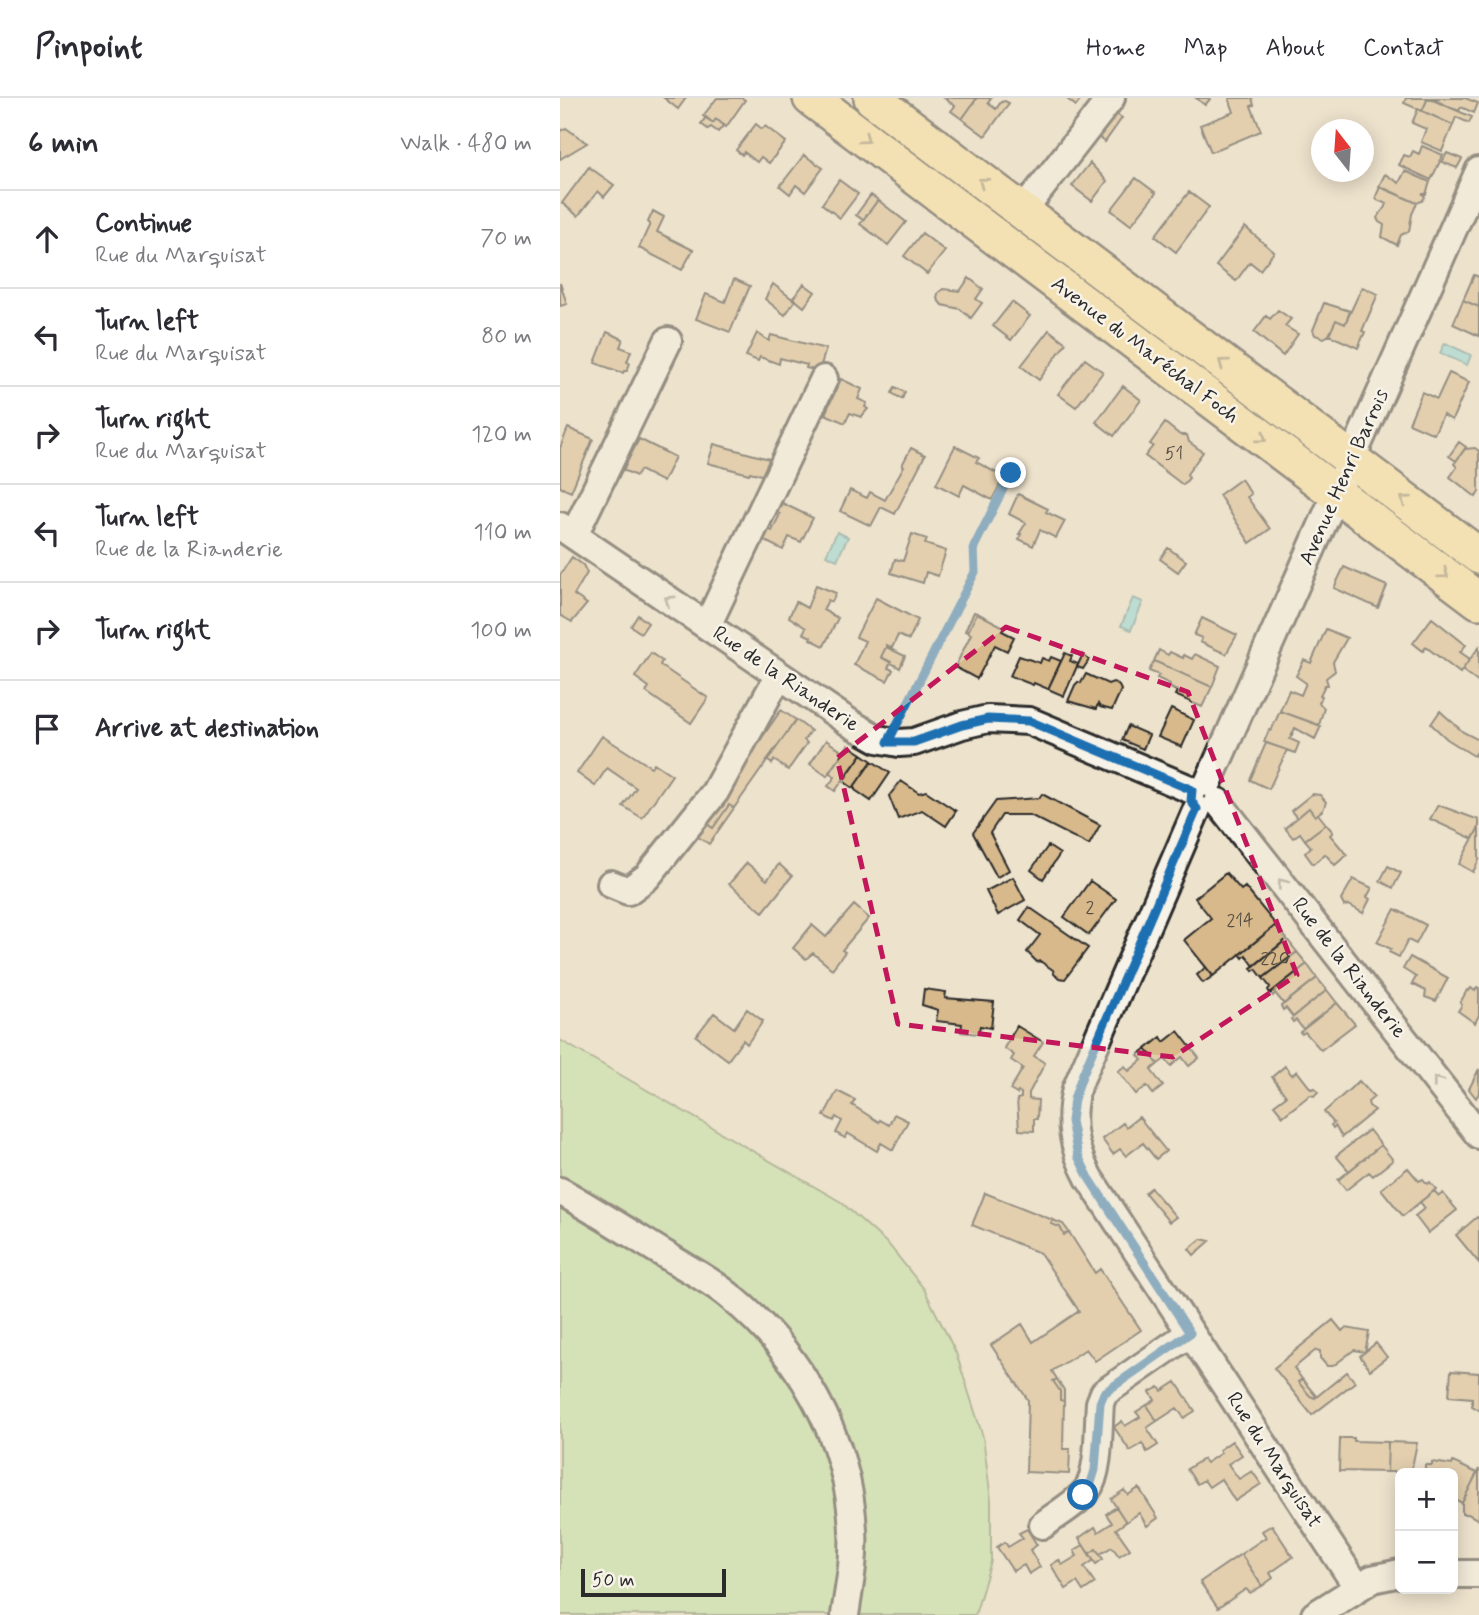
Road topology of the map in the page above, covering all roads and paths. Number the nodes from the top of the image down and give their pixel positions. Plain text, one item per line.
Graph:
1 (811, 98) edge
2 (872, 98) edge
3 (1111, 98) edge
4 (1479, 171) edge
5 (1023, 211) junction
6 (668, 341) dead end
7 (824, 379) dead end
8 (1351, 460) junction
9 (1011, 473) dead end
10 (1337, 493) junction
11 (566, 534) edge
12 (1479, 556) edge
13 (1479, 601) edge
14 (707, 626) junction
15 (779, 675) junction
16 (888, 742) junction
17 (1204, 796) junction
18 (611, 884) dead end
19 (1479, 1135) edge
20 (560, 1191) edge
21 (1190, 1333) junction
22 (1043, 1525) dead end
23 (1395, 1574) edge
24 (1458, 1574) edge
25 (1479, 1574) edge
26 (1358, 1588) junction
27 (845, 1615) edge
28 (1315, 1615) edge

1 -> 10 main road, Avenue du Maréchal Foch
5 -> 2 main road, Avenue du Maréchal Foch
3 - 5 street
4 - 8 street, Avenue Henri Barrois
8 -> 5 main road, Avenue du Maréchal Foch
6 - 11 street
7 - 14 street
8 - 10 street, Avenue Henri Barrois
12 -> 8 main road, Avenue du Maréchal Foch
9 - 16 path
10 -> 13 main road, Avenue du Maréchal Foch
10 - 17 street, Avenue Henri Barrois
14 -> 11 street, Rue de la Rianderie
14 - 15 street, Rue de la Rianderie
15 - 16 street, Rue de la Rianderie
15 - 18 street
16 - 17 street, Rue de la Rianderie
19 -> 17 street, Rue de la Rianderie
17 - 21 street, Rue du Marquisat
20 - 27 street
21 - 22 street
21 - 26 street, Rue du Marquisat
23 - 26 street
24 - 25 street
26 - 28 street

